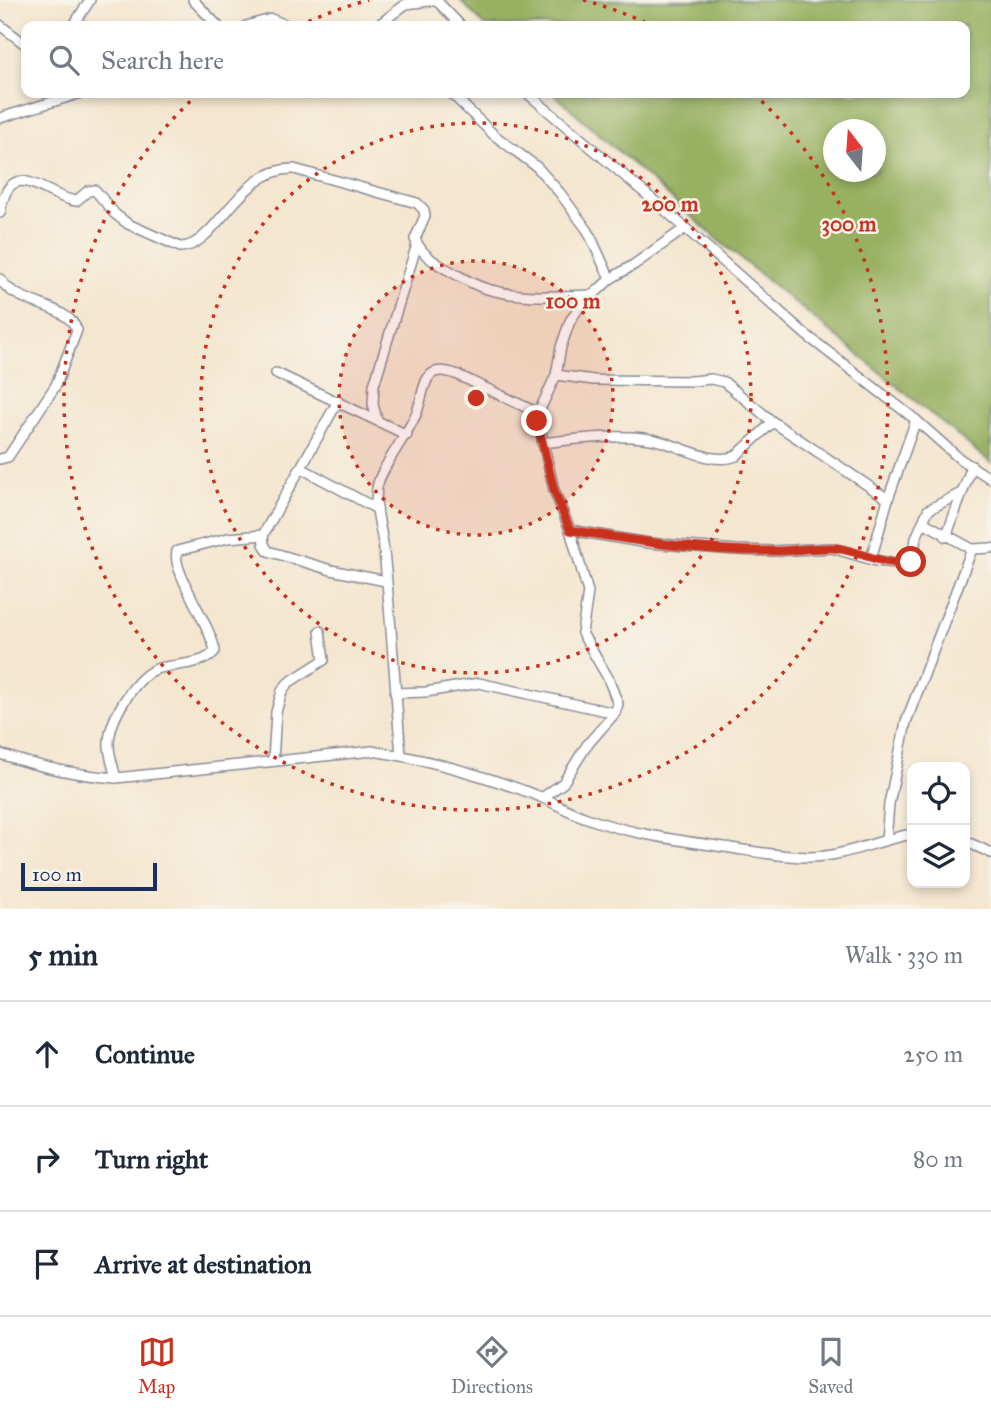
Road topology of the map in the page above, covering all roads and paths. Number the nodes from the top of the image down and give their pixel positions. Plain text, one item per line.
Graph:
1 (90, 0) edge
2 (193, 0) edge
3 (436, 0) edge
4 (76, 21) edge
5 (213, 21) edge
6 (384, 21) edge
7 (456, 21) edge
8 (0, 25) edge
9 (21, 41) edge
10 (65, 98) edge
11 (456, 98) edge
12 (533, 98) edge
13 (0, 118) edge
14 (0, 213) edge
15 (684, 229) junction
16 (417, 244) junction
17 (0, 279) edge
18 (610, 279) junction
19 (591, 295) junction
20 (276, 373) dead end
21 (556, 375) junction
22 (338, 401) junction
23 (538, 413) junction
24 (377, 420) junction
25 (916, 420) junction
26 (772, 422) junction
27 (407, 435) junction
28 (542, 443) junction
29 (0, 459) edge
30 (972, 466) junction
31 (301, 468) junction
32 (991, 479) edge
33 (961, 493) junction
34 (888, 499) junction
35 (377, 509) junction
36 (923, 523) junction
37 (570, 530) junction
38 (263, 535) junction
39 (946, 537) junction
40 (991, 548) edge
41 (972, 550) junction
42 (871, 559) junction
43 (386, 581) junction
44 (320, 631) dead end
45 (395, 694) junction
46 (615, 713) junction
47 (0, 754) edge
48 (401, 755) junction
49 (272, 761) junction
50 (116, 778) junction
51 (542, 798) junction
52 (907, 835) edge
53 (886, 840) junction
54 (970, 843) edge
55 (991, 853) edge

1 - 4 street
2 - 5 street
3 - 6 street
3 - 7 street
8 - 9 street
10 - 13 street
11 - 18 street
12 - 15 street
14 - 16 street
15 - 18 street
15 - 25 street
16 - 19 street
16 - 24 street
17 - 29 street
18 - 19 street
19 - 21 street
20 - 22 street
21 - 23 street
21 - 26 street
22 - 24 street
22 - 31 street
23 - 27 street
23 - 28 street
24 - 27 street
25 - 30 street
25 - 34 street
26 - 28 street
26 - 34 street
27 - 35 street
28 - 37 street
30 - 32 street
30 - 33 street
31 - 35 street
31 - 38 street
33 - 36 street
33 - 39 street
34 - 42 street
35 - 43 street
36 - 39 street
36 - 42 street
37 - 42 street
37 - 46 street
38 - 43 street
38 - 50 street
39 - 41 street
40 - 41 street
41 - 53 street
43 - 45 street
44 - 49 street
45 - 46 street
45 - 48 street
46 - 51 street
47 - 50 street
48 - 49 street
48 - 51 street
49 - 50 street
51 - 53 street
52 - 53 street
54 - 55 street

